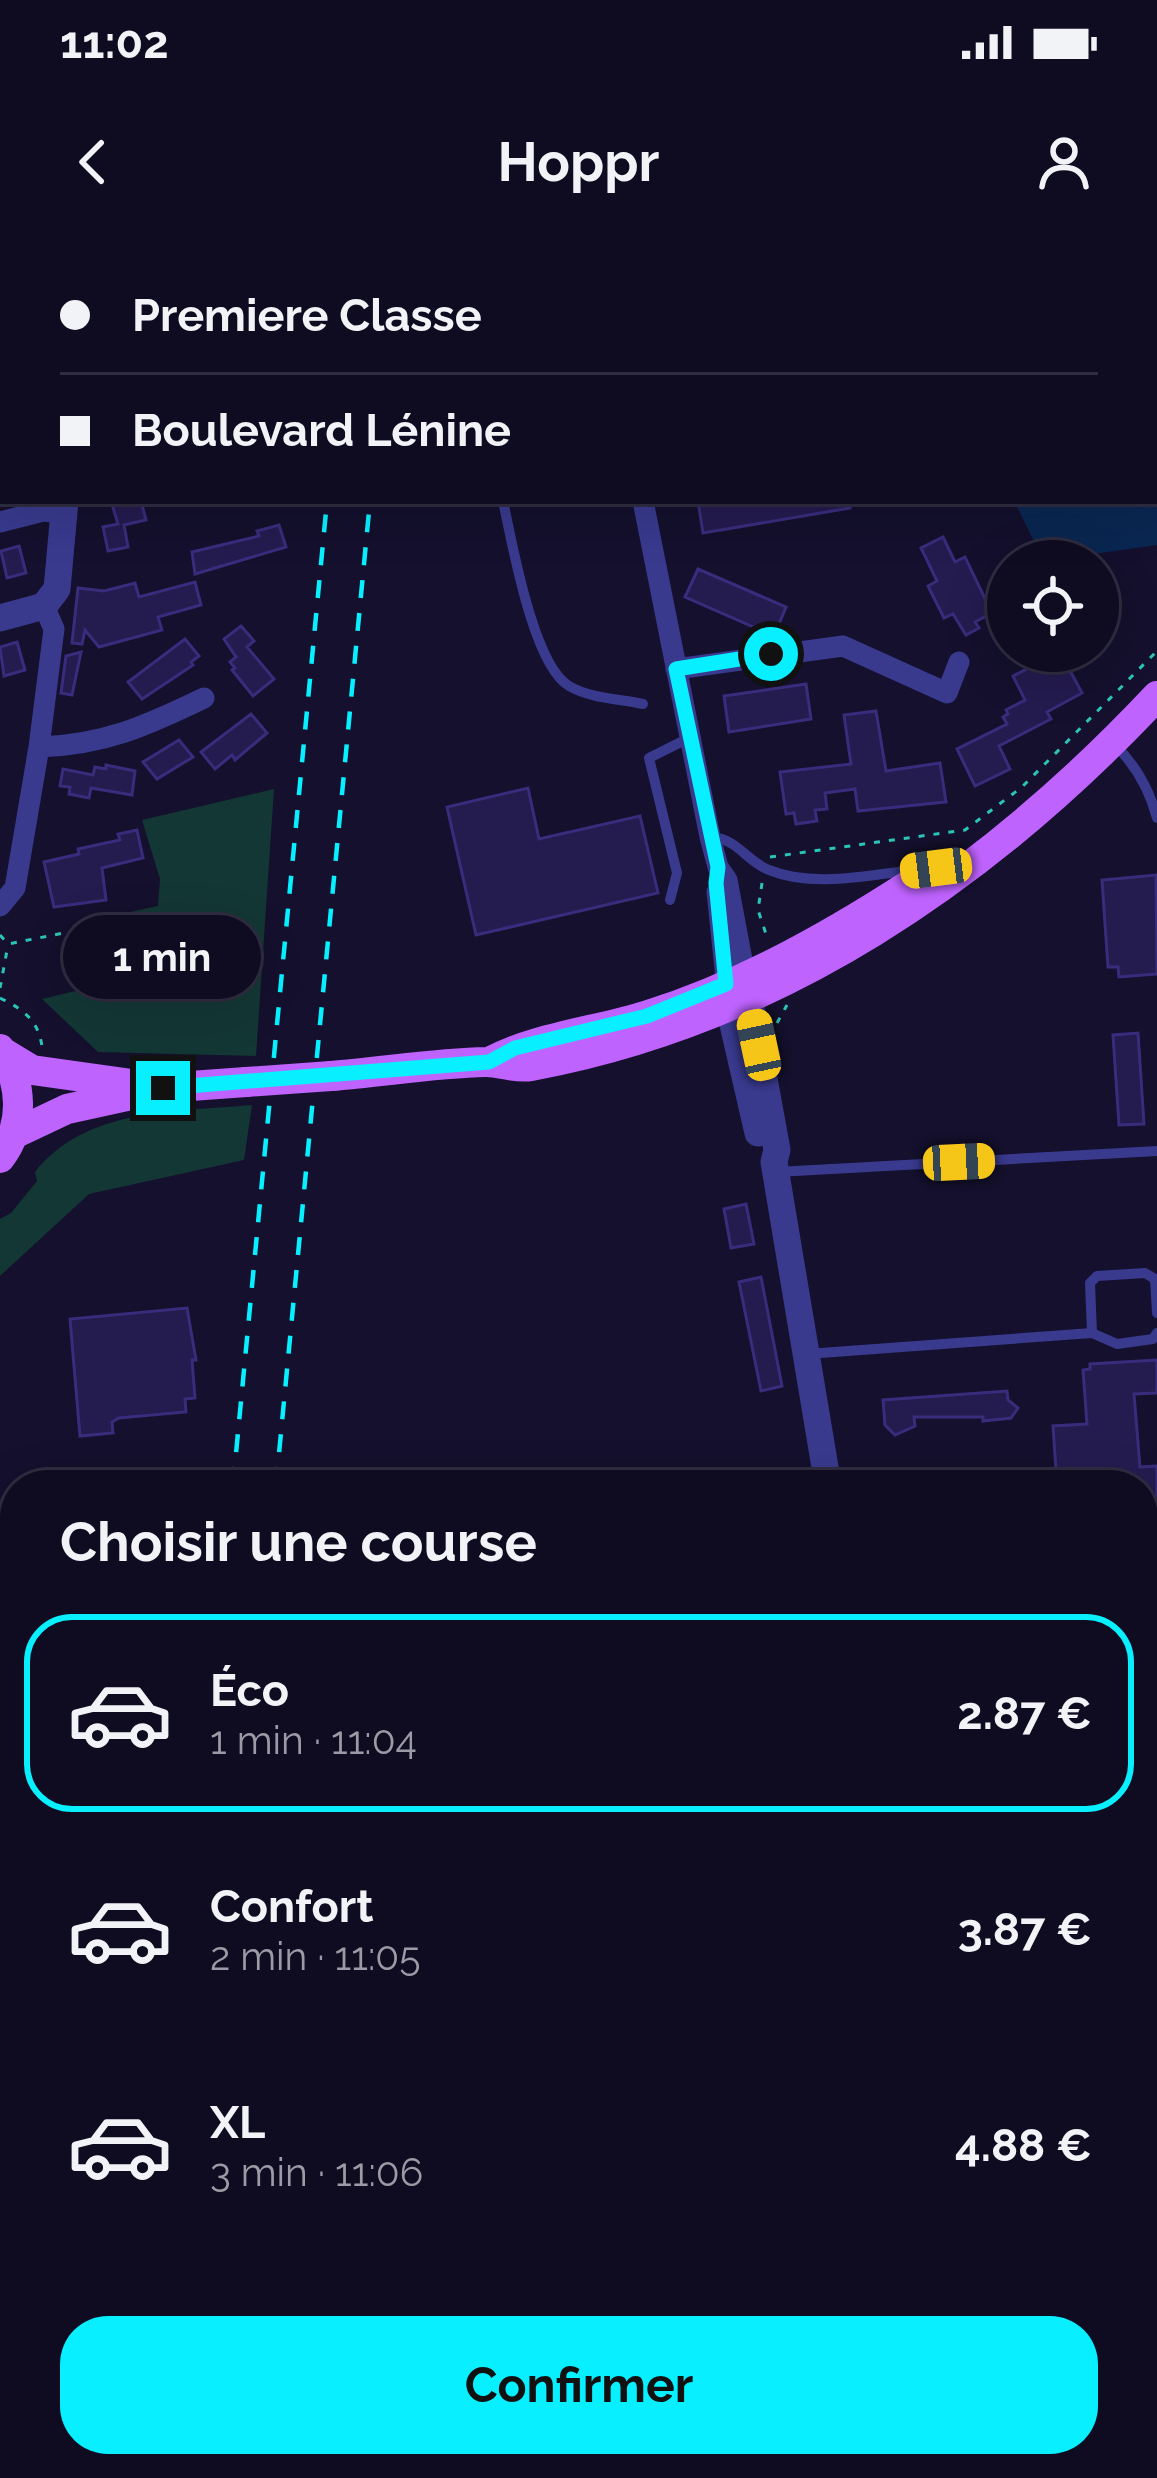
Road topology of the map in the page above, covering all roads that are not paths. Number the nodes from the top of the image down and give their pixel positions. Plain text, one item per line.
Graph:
1 (504, 504) edge
2 (644, 504) edge
3 (64, 507) edge
4 (0, 522) edge
5 (44, 606) junction
6 (0, 618) edge
7 (959, 662) dead end
8 (676, 669) junction
9 (1157, 672) edge
10 (1157, 695) edge
11 (204, 698) dead end
12 (643, 704) dead end
13 (691, 736) junction
14 (1113, 743) junction
15 (39, 747) junction
16 (1157, 818) edge
17 (710, 837) junction
18 (936, 868) junction
19 (670, 900) dead end
20 (0, 906) edge
21 (737, 992) junction
22 (2, 1051) edge
23 (163, 1088) junction
24 (7, 1146) edge
25 (1157, 1150) edge
26 (775, 1167) junction
27 (1157, 1313) edge
28 (1092, 1333) junction
29 (1157, 1334) edge
30 (804, 1354) junction
31 (825, 1470) edge

1 - 12 lane
2 - 8 street
3 - 4 street
3 - 5 street
5 - 6 street
5 - 15 street
7 - 8 street
8 - 13 street
9 - 18 main road
10 - 14 main road
11 - 15 street
13 - 17 street
13 - 19 lane
14 - 16 lane
14 - 21 main road
15 - 20 street
17 - 18 lane
17 - 21 street
18 - 21 main road
21 - 23 main road, bridge
21 - 26 street
22 - 23 main road
22 - 24 main road
23 - 24 main road
25 - 26 lane
26 - 30 street
27 - 28 lane
28 - 29 lane
28 - 30 lane
30 - 31 street

